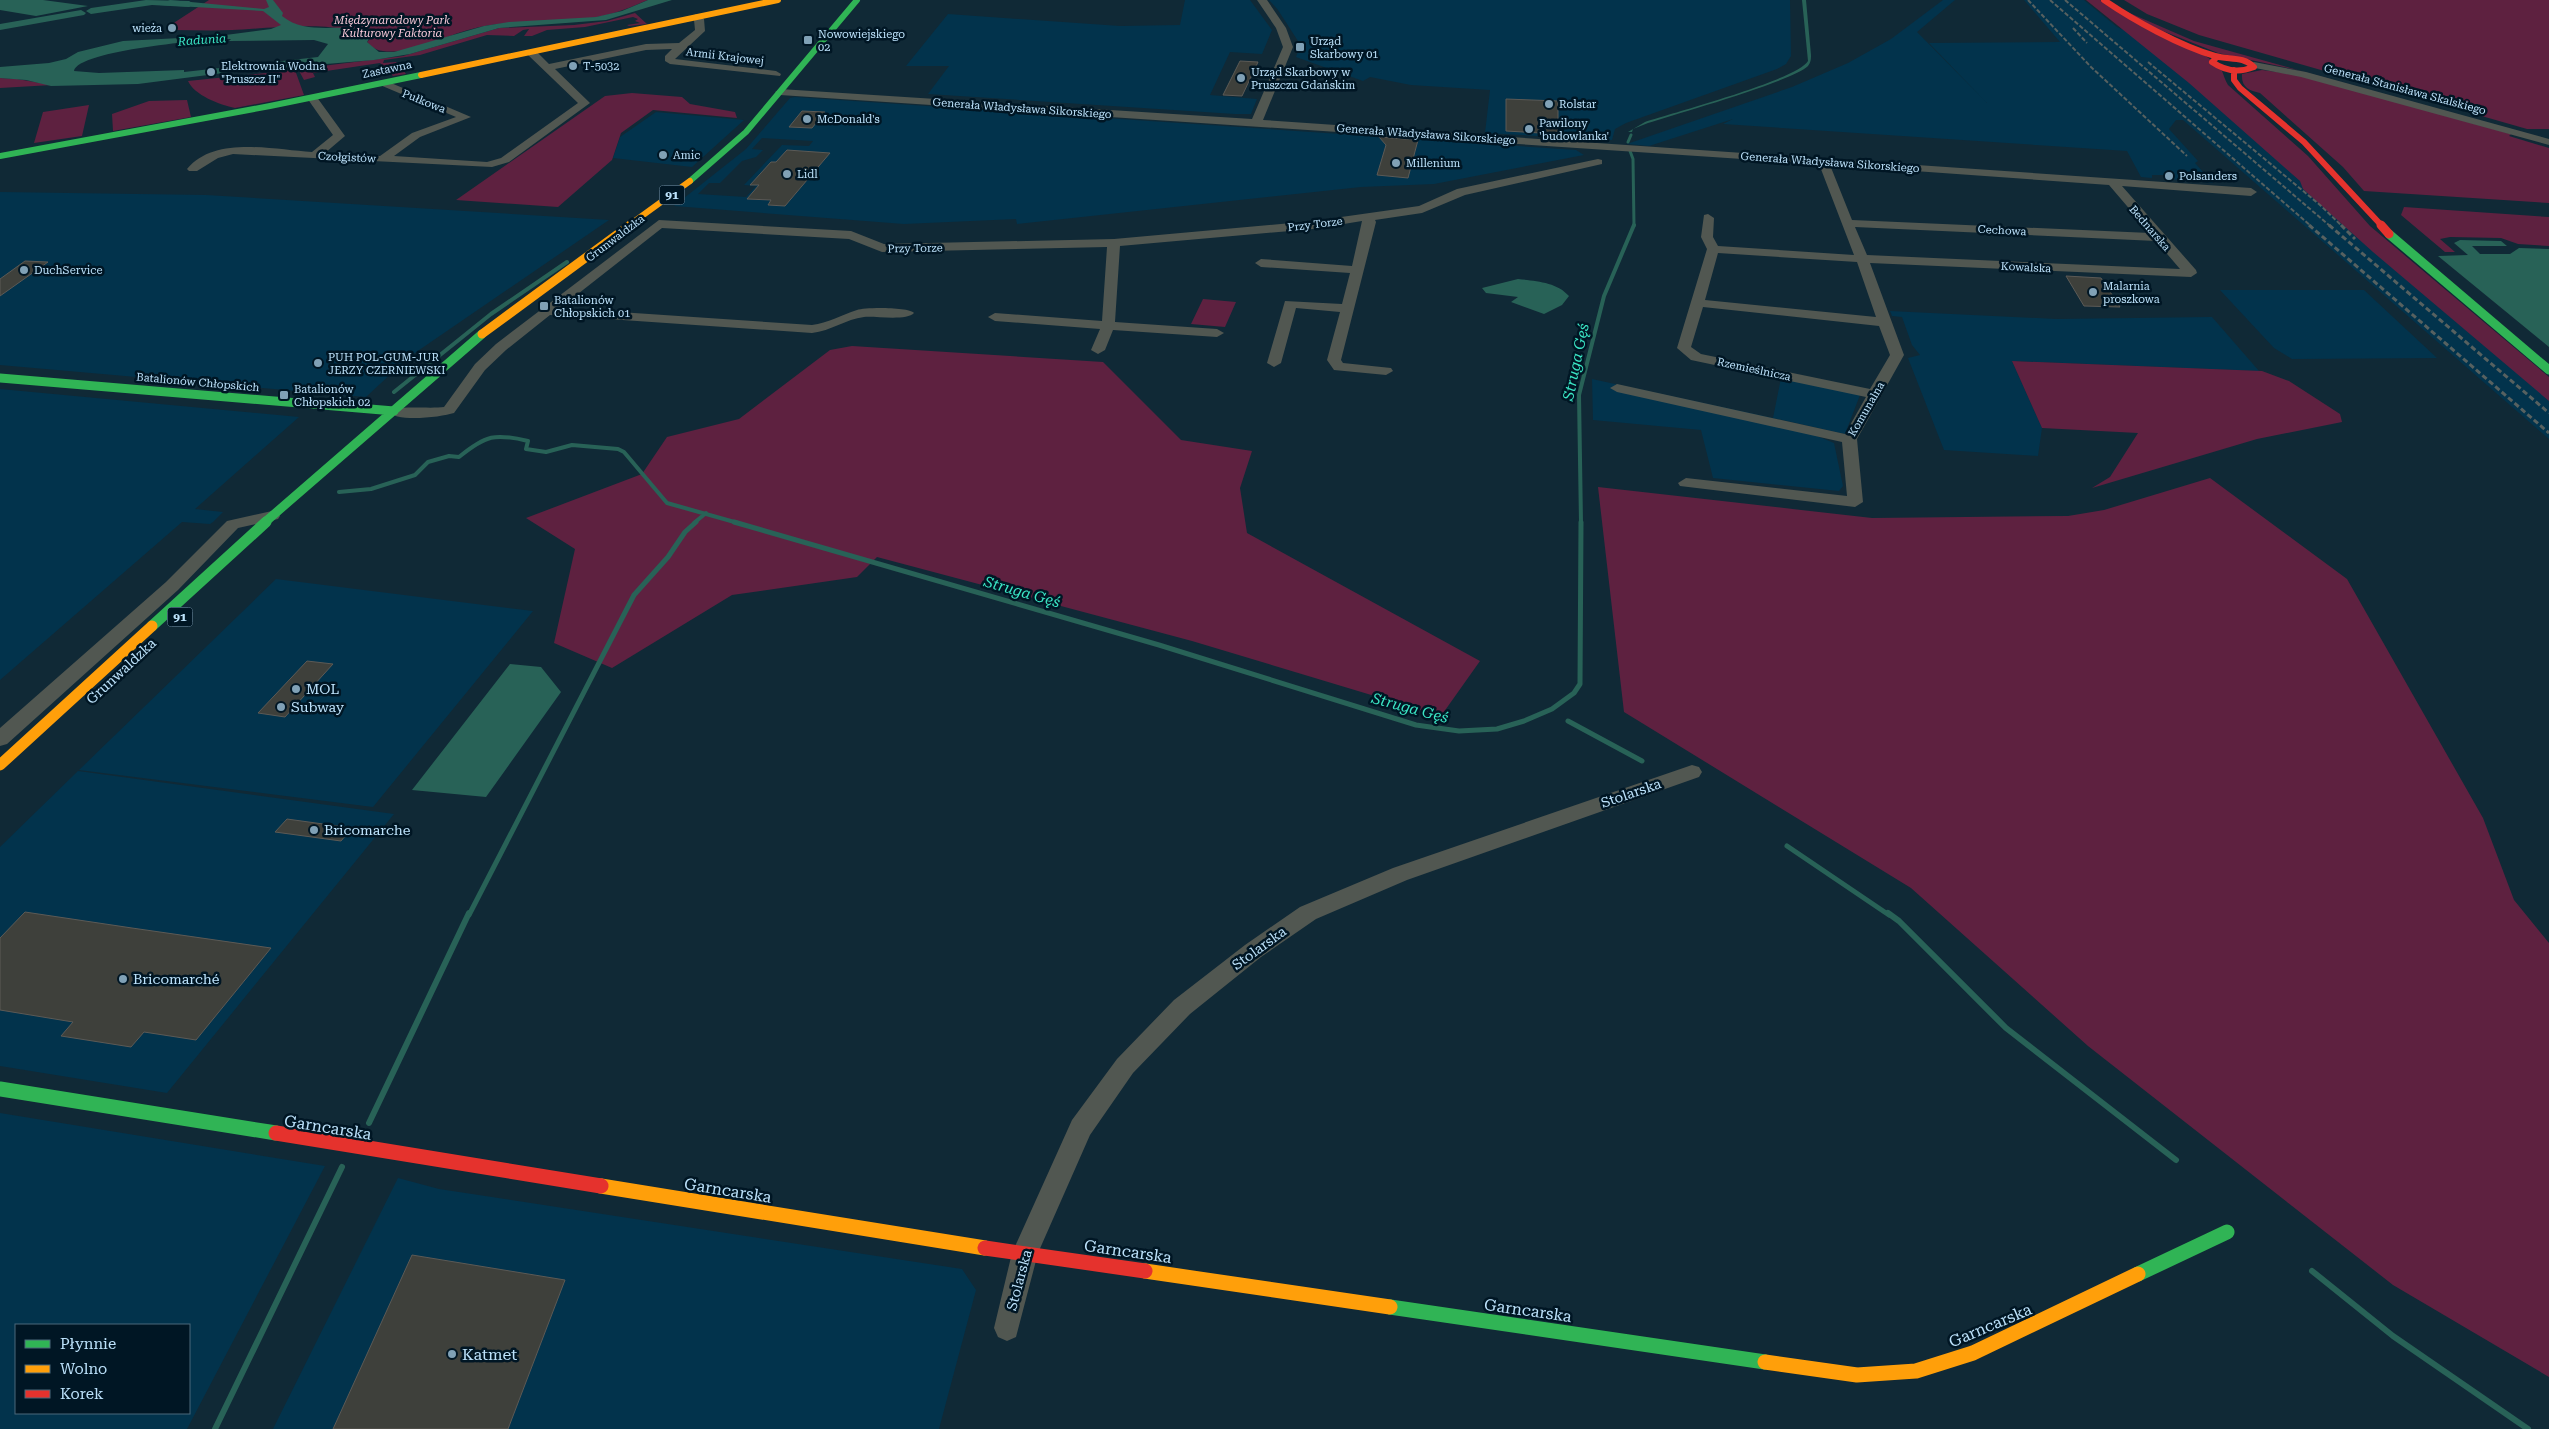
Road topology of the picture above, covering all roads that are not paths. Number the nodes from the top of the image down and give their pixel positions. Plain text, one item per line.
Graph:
1 (778, 0) edge
2 (857, 0) edge
3 (1262, 0) edge
4 (2104, 0) edge
5 (696, 17) junction
6 (682, 46) junction
7 (531, 52) junction
8 (2217, 57) junction
9 (2254, 65) junction
10 (549, 67) junction
11 (2234, 70) junction
12 (776, 74) dead end
13 (384, 82) junction
14 (780, 92) junction
15 (312, 98) junction
16 (1256, 123) junction
17 (2549, 142) edge
18 (315, 155) junction
19 (0, 156) edge
20 (383, 159) junction
21 (1823, 161) junction
22 (1598, 162) dead end
23 (193, 168) dead end
24 (2112, 182) junction
25 (2251, 192) dead end
26 (1366, 218) junction
27 (1708, 218) dead end
28 (1847, 223) junction
29 (659, 224) joint
30 (2157, 237) junction
31 (1114, 243) junction
32 (1713, 249) junction
33 (1862, 259) junction
34 (1261, 263) dead end
35 (1356, 270) junction
36 (2191, 273) joint
37 (1699, 303) junction
38 (1346, 308) junction
39 (547, 311) junction
40 (907, 313) dead end
41 (996, 317) dead end
42 (1884, 322) junction
43 (1108, 325) junction
44 (1217, 332) dead end
45 (1098, 350) dead end
46 (1274, 363) dead end
47 (2549, 370) edge
48 (1386, 371) dead end
49 (0, 378) edge
50 (1617, 388) dead end
51 (1874, 394) junction
52 (394, 411) junction
53 (1849, 439) junction
54 (326, 472) junction
55 (1686, 482) dead end
56 (272, 516) junction
57 (170, 626) dead end
58 (0, 739) edge
59 (0, 765) edge
60 (1692, 772) dead end
61 (0, 1090) edge
62 (2227, 1232) dead end
63 (1025, 1253) junction
64 (1007, 1328) dead end

1 - 5 street, Zastawna
2 - 14 street, Grunwaldzka / 91
3 - 16 street
4 - 8 street, Generała Stanisława Skalskiego
5 - 6 street, Armii Krajowej
5 - 7 street, Zastawna
6 - 10 street
6 - 12 street, Armii Krajowej
7 - 10 street
7 - 13 street, Zastawna
8 - 9 street, Generała Stanisława Skalskiego
8 - 11 street, Generała Stanisława Skalskiego
9 - 11 street, Generała Stanisława Skalskiego
9 - 17 street, Generała Stanisława Skalskiego
10 - 20 street, Czołgistów
11 - 47 street
13 - 15 street, Zastawna
13 - 20 street, Pułkowa
14 - 16 street, Generała Władysława Sikorskiego
14 - 52 street, Grunwaldzka / 91
15 - 18 street
15 - 19 street, Zastawna
16 - 21 street, Generała Władysława Sikorskiego
18 - 20 street, Czołgistów
18 - 23 street, Czołgistów
21 - 24 street, Generała Władysława Sikorskiego
21 - 28 street, Komunalna
22 - 26 street, Przy Torze
24 - 25 street, Generała Władysława Sikorskiego
24 - 30 street, Bednarska
26 - 31 street, Przy Torze
26 - 35 street
27 - 32 street, Rzemieślnicza
28 - 30 street, Cechowa
28 - 33 street, Komunalna
29 - 31 street, Przy Torze
29 - 39 street, Grunwaldzka
30 - 36 street, Bednarska
31 - 43 street
32 - 33 street
32 - 37 street, Rzemieślnicza
33 - 36 street, Kowalska
33 - 42 street, Komunalna
34 - 35 street
35 - 38 street
37 - 42 street
37 - 51 street, Rzemieślnicza
38 - 46 street
38 - 48 street
39 - 40 street
39 - 52 street, Grunwaldzka
41 - 43 street
42 - 51 street, Komunalna
43 - 44 street
43 - 45 street
49 - 52 street, Batalionów Chłopskich
50 - 53 street
51 - 53 street, Komunalna
52 - 54 street, Grunwaldzka / 91
53 - 55 street, Komunalna
54 - 56 street, Grunwaldzka / 91
54 - 57 street, Grunwaldzka / 91
56 - 58 street
56 - 59 street, Grunwaldzka / 91
60 - 63 street, Stolarska
61 - 63 street, Garncarska
62 - 63 street, Garncarska
63 - 64 street, Stolarska

